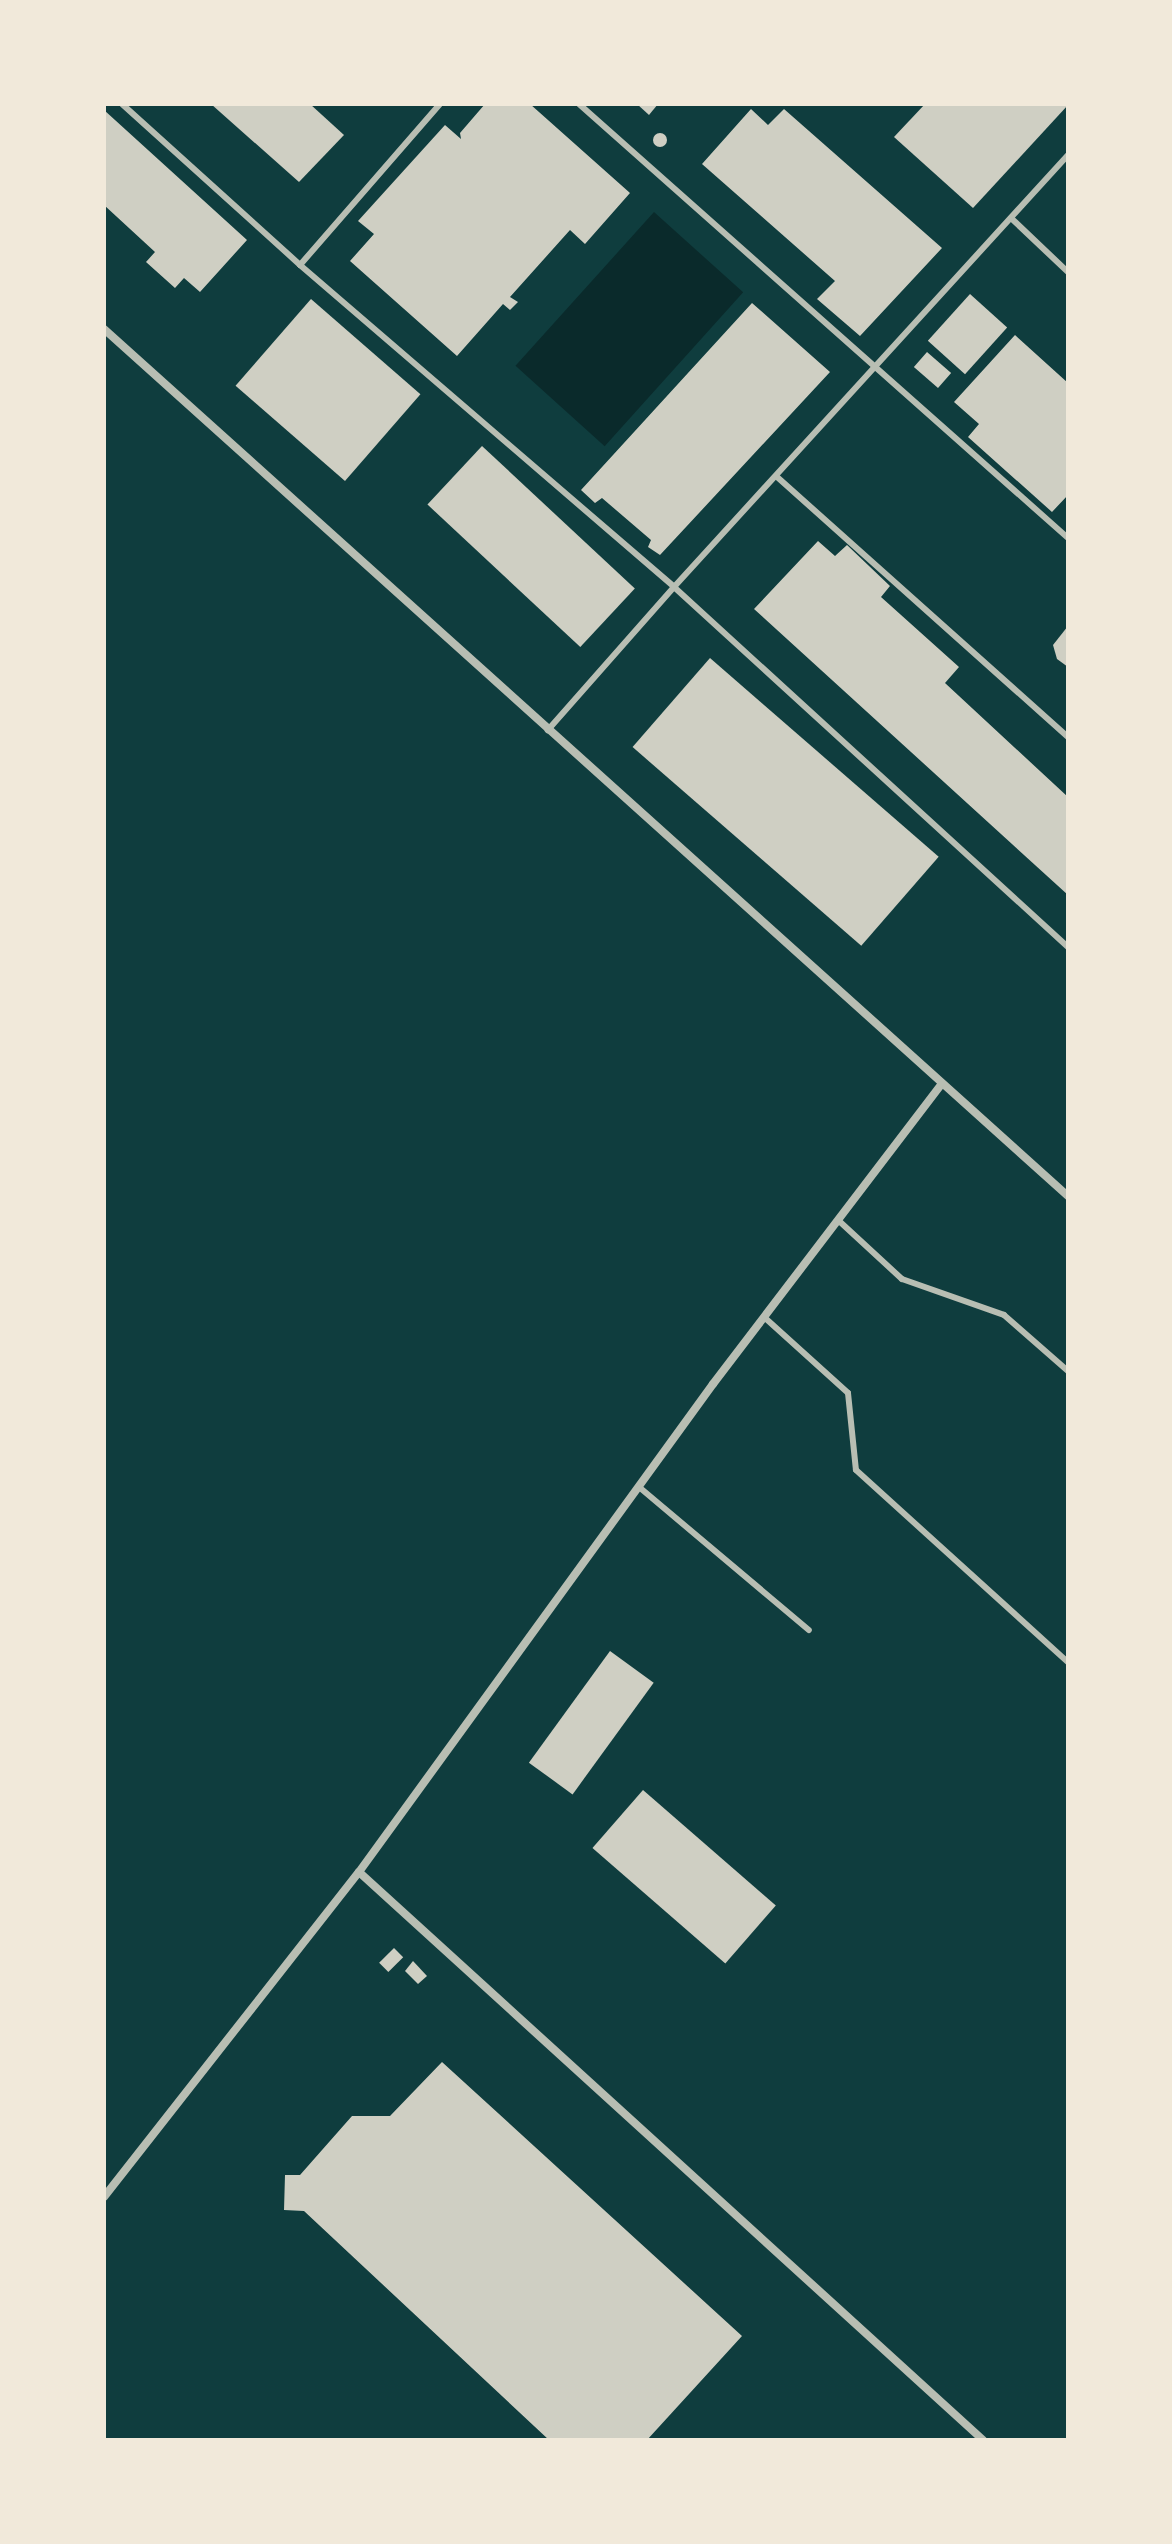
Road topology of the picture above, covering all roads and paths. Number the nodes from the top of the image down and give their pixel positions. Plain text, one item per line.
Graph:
1 (122, 104) edge
2 (440, 104) edge
3 (579, 104) edge
4 (1068, 155) edge
5 (1011, 218) junction
6 (300, 265) junction
7 (1068, 272) edge
8 (104, 329) edge
9 (875, 367) junction
10 (776, 476) junction
11 (1068, 538) edge
12 (674, 587) junction
13 (548, 731) junction
14 (1068, 737) edge
15 (1068, 947) edge
16 (942, 1083) junction
17 (1068, 1196) edge
18 (838, 1220) junction
19 (764, 1317) junction
20 (1068, 1371) edge
21 (639, 1487) junction
22 (809, 1630) dead end
23 (1068, 1662) edge
24 (359, 1872) junction
25 (104, 2197) edge
26 (983, 2440) edge

1 - 6 lane
2 - 6 lane
3 - 9 lane
4 - 5 lane
5 - 7 lane
5 - 9 lane
6 - 12 lane
8 - 13 street
9 - 10 lane
9 - 11 lane
10 - 12 lane
10 - 14 lane
12 - 13 lane
12 - 15 lane
13 - 16 street
16 - 17 street
16 - 18 street
18 - 19 street
18 - 20 lane
19 - 21 street
19 - 23 lane
21 - 22 lane
21 - 24 street
24 - 25 street
24 - 26 street

